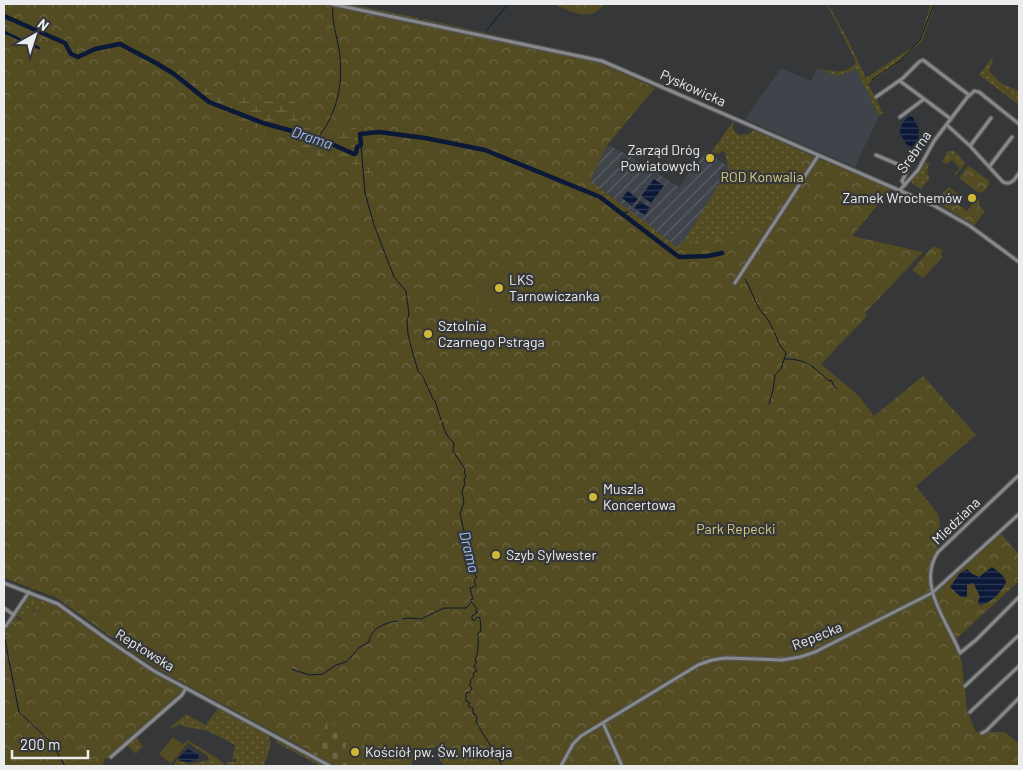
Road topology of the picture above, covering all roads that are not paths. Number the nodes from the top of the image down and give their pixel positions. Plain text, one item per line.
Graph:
1 (332, 4) edge
2 (900, 81) junction
3 (969, 96) junction
4 (876, 97) dead end
5 (924, 99) junction
6 (900, 117) dead end
7 (991, 118) dead end
8 (951, 119) junction
9 (1019, 124) edge
10 (947, 125) junction
11 (1012, 137) dead end
12 (970, 146) junction
13 (876, 155) dead end
14 (818, 156) junction
15 (988, 167) junction
16 (1019, 173) edge
17 (905, 185) junction
18 (900, 190) junction
19 (1019, 262) edge
20 (735, 283) dead end
21 (1019, 475) edge
22 (1019, 514) edge
23 (4, 583) edge
24 (28, 592) junction
25 (932, 593) junction
26 (1019, 597) edge
27 (4, 608) edge
28 (14, 615) junction
29 (6, 626) dead end
30 (1019, 635) edge
31 (1019, 666) edge
32 (965, 686) dead end
33 (186, 688) junction
34 (1019, 698) edge
35 (970, 712) dead end
36 (603, 723) junction
37 (982, 733) dead end
38 (111, 757) dead end
39 (330, 766) edge
40 (561, 766) edge
41 (622, 766) edge

1 - 14 street, Pyskowicka
2 - 3 street
2 - 4 street
2 - 5 street
3 - 8 street, Srebrna
3 - 9 street
5 - 6 street
5 - 8 street
7 - 12 street
8 - 10 street, Srebrna
10 - 12 street, Srebrna
10 - 17 street, Srebrna
11 - 15 street
12 - 15 street, Srebrna
13 - 17 street
14 - 18 street, Pyskowicka
14 - 20 street
15 - 16 street, Srebrna
17 - 18 street, Srebrna
18 - 19 street, Pyskowicka
21 - 25 street, Miedziana
22 - 25 street, Repecka
23 - 24 street, Reptowska
24 - 28 street
24 - 33 street, Reptowska
25 - 26 street
25 - 36 street, Repecka
27 - 28 street
28 - 29 street
30 - 32 street
31 - 35 street
33 - 38 street
33 - 39 street, Reptowska
34 - 37 street
36 - 40 street, Repecka
36 - 41 street

